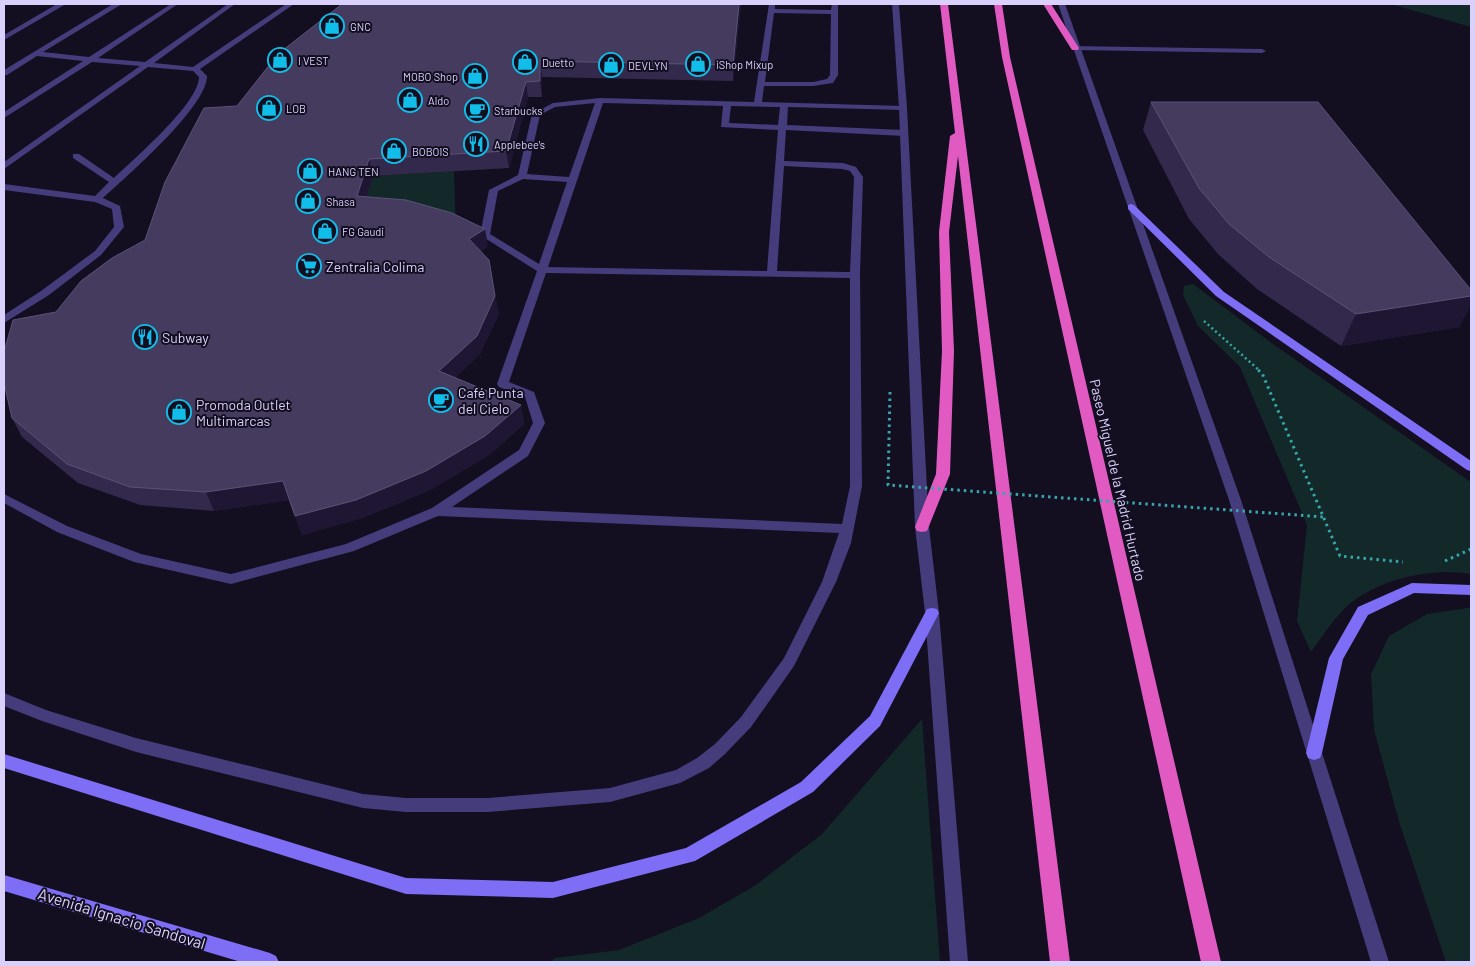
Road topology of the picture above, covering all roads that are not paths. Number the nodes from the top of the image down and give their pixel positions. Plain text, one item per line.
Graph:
1 (62, 4) edge
2 (118, 4) edge
3 (175, 4) edge
4 (232, 4) edge
5 (290, 4) edge
6 (895, 4) edge
7 (944, 4) edge
8 (998, 4) edge
9 (1047, 4) edge
10 (1060, 4) edge
11 (772, 8) edge
12 (835, 8) edge
13 (4, 38) edge
14 (1076, 48) junction
15 (1262, 51) dead end
16 (35, 54) junction
17 (90, 59) junction
18 (147, 64) junction
19 (195, 68) junction
20 (4, 73) edge
21 (761, 84) junction
22 (600, 100) junction
23 (727, 104) junction
24 (758, 104) junction
25 (784, 105) junction
26 (903, 108) junction
27 (958, 113) junction
28 (4, 116) edge
29 (781, 127) junction
30 (904, 133) junction
31 (76, 156) dead end
32 (779, 163) junction
33 (4, 166) edge
34 (522, 176) junction
35 (573, 180) junction
36 (115, 182) junction
37 (4, 187) edge
38 (97, 199) junction
39 (1131, 207) junction
40 (542, 270) junction
41 (772, 274) junction
42 (855, 275) junction
43 (4, 320) edge
44 (1471, 467) edge
45 (4, 498) edge
46 (437, 511) junction
47 (922, 527) junction
48 (847, 529) junction
49 (1471, 590) edge
50 (932, 613) junction
51 (4, 699) edge
52 (1314, 753) junction
53 (4, 762) edge
54 (4, 882) edge
55 (270, 962) edge
56 (959, 962) edge
57 (1060, 962) edge
58 (1211, 962) edge
59 (1380, 962) edge

1 - 13 street
2 - 16 street
3 - 17 street
4 - 18 street
5 - 19 street
6 - 26 street
7 - 27 highway
8 - 58 highway, Paseo Miguel de la Madrid Hurtado
9 - 14 highway
10 - 14 street
11 - 12 street
11 - 21 street
12 - 21 street
14 - 15 street
14 - 39 street
16 - 17 street
16 - 20 street
17 - 18 street
17 - 28 street
18 - 19 street
18 - 33 street
19 - 36 street
21 - 24 street
22 - 23 street
22 - 34 street
22 - 35 street
23 - 24 street
23 - 29 street
24 - 25 street
25 - 26 street
25 - 29 street
26 - 30 street
27 - 47 highway
27 - 57 highway
29 - 30 street
29 - 32 street
30 - 47 street
31 - 36 street
32 - 41 street
32 - 42 street
34 - 35 street
34 - 40 street
35 - 40 street
36 - 38 street
37 - 38 street
38 - 43 street
39 - 44 main road
39 - 52 street
40 - 41 street
40 - 46 street
41 - 42 street
42 - 48 street
45 - 46 street
46 - 48 street
47 - 50 street
48 - 51 street
49 - 52 main road
50 - 53 main road
50 - 56 street
52 - 59 street
54 - 55 main road, Avenida Ignacio Sandoval

